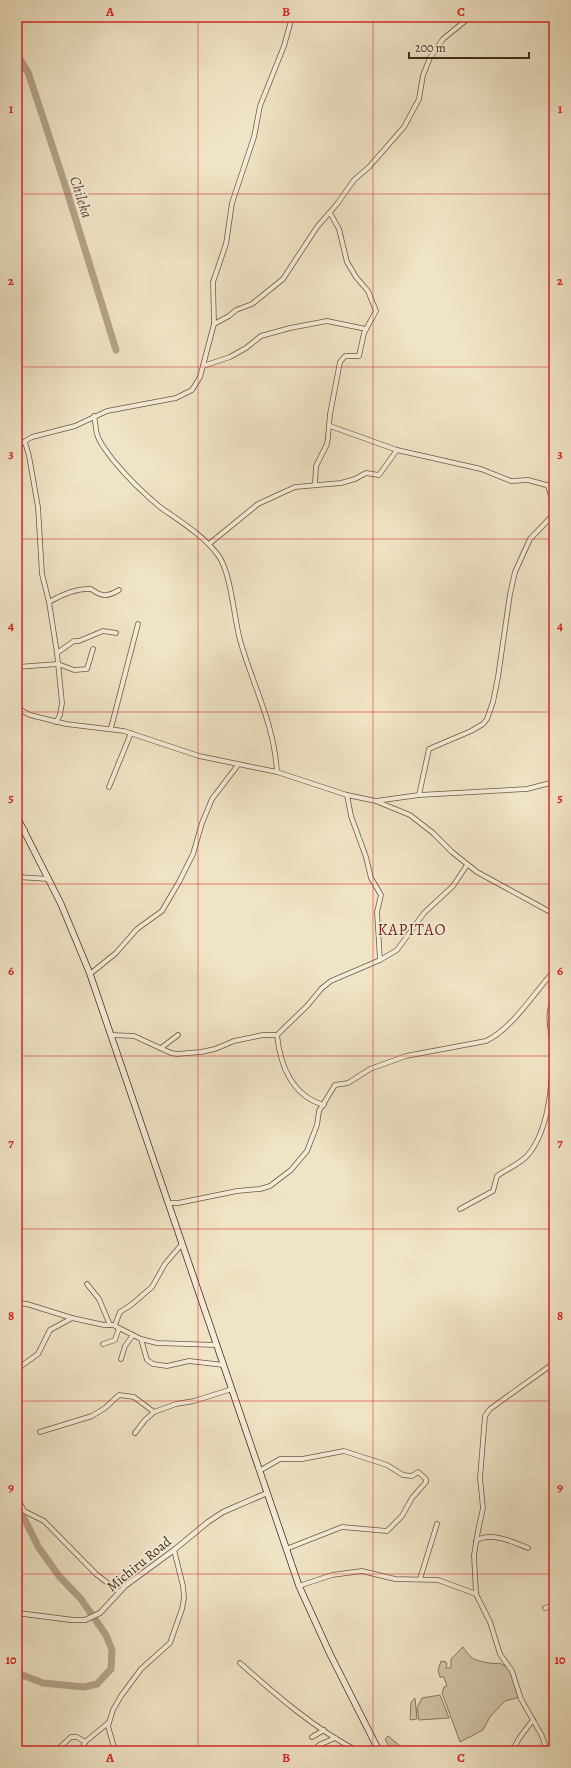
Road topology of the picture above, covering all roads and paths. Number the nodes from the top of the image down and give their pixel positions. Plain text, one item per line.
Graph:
1 (292, 17) edge
2 (470, 17) edge
3 (330, 213) junction
4 (214, 324) junction
5 (17, 325) edge
6 (366, 329) junction
7 (17, 352) edge
8 (203, 366) junction
9 (94, 416) junction
10 (330, 426) junction
11 (25, 442) junction
12 (17, 446) edge
13 (397, 450) junction
14 (316, 485) junction
15 (548, 486) junction
16 (554, 487) edge
17 (554, 506) edge
18 (554, 514) edge
19 (209, 544) junction
20 (119, 590) dead end
21 (49, 602) junction
22 (138, 624) dead end
23 (116, 633) dead end
24 (93, 649) dead end
25 (57, 653) junction
26 (58, 664) junction
27 (17, 667) edge
28 (17, 708) edge
29 (56, 722) junction
30 (111, 728) junction
31 (131, 733) junction
32 (238, 765) junction
33 (277, 772) junction
34 (554, 782) edge
35 (109, 787) dead end
36 (347, 795) junction
37 (419, 795) junction
38 (376, 801) junction
39 (17, 817) edge
40 (25, 830) junction
41 (17, 832) edge
42 (467, 865) junction
43 (17, 877) edge
44 (50, 879) junction
45 (554, 914) edge
46 (380, 960) junction
47 (554, 971) edge
48 (90, 974) junction
49 (554, 998) edge
50 (111, 1035) junction
51 (178, 1035) dead end
52 (277, 1035) junction
53 (161, 1048) junction
54 (553, 1074) edge
55 (315, 1102) junction
56 (324, 1105) junction
57 (320, 1111) junction
58 (168, 1203) junction
59 (460, 1209) dead end
60 (182, 1244) junction
61 (88, 1284) dead end
62 (17, 1303) edge
63 (72, 1318) junction
64 (112, 1325) junction
65 (119, 1328) junction
66 (133, 1335) junction
67 (141, 1339) junction
68 (103, 1344) dead end
69 (217, 1345) junction
70 (121, 1359) dead end
71 (554, 1363) edge
72 (224, 1365) junction
73 (17, 1369) edge
74 (232, 1389) junction
75 (154, 1412) junction
76 (40, 1432) dead end
77 (135, 1433) dead end
78 (261, 1470) junction
79 (268, 1493) junction
80 (17, 1497) edge
81 (437, 1524) dead end
82 (476, 1541) junction
83 (528, 1548) dead end
84 (286, 1549) junction
85 (174, 1550) junction
86 (420, 1579) junction
87 (300, 1586) junction
88 (119, 1592) junction
89 (476, 1594) junction
90 (554, 1605) edge
91 (545, 1608) dead end
92 (17, 1613) edge
93 (240, 1662) dead end
94 (533, 1720) junction
95 (108, 1723) junction
96 (324, 1730) junction
97 (312, 1737) dead end
98 (335, 1738) junction
99 (85, 1742) junction
100 (378, 1749) edge
101 (56, 1751) edge
102 (81, 1751) edge
103 (115, 1751) edge
104 (315, 1751) edge
105 (358, 1751) edge
106 (363, 1751) edge
107 (512, 1751) edge
108 (546, 1751) edge

1 - 4 street
2 - 3 street
3 - 4 street
3 - 6 street
4 - 8 street
5 - 7 street
6 - 8 street
6 - 10 street
8 - 9 street
9 - 11 street
9 - 19 street
10 - 13 street
10 - 14 street
11 - 12 street
11 - 21 street
13 - 14 street
13 - 15 street
14 - 19 street
15 - 16 street
15 - 17 street
18 - 37 street
19 - 33 street
20 - 21 street
21 - 25 street
22 - 30 street
23 - 25 street
24 - 26 street
25 - 26 street
26 - 27 street
26 - 29 street
28 - 29 street
29 - 30 street
30 - 31 street
31 - 32 street
31 - 35 street
32 - 33 street
32 - 48 street
33 - 36 street
34 - 37 street
36 - 38 street
36 - 46 street
37 - 38 street
38 - 42 street
39 - 40 main road
40 - 41 street
40 - 44 main road
42 - 45 street
42 - 46 street
43 - 44 street
44 - 48 main road
46 - 52 street
47 - 56 street
48 - 50 main road
49 - 54 street
50 - 53 street
50 - 58 main road
51 - 53 street
52 - 53 street
52 - 55 street
54 - 59 street
55 - 56 street
55 - 57 street
56 - 57 street
57 - 58 street
58 - 60 main road
60 - 64 street
60 - 69 main road
61 - 64 street
62 - 63 street
63 - 64 street
63 - 73 street
64 - 65 street
65 - 66 street
65 - 68 street
66 - 67 street
66 - 70 street
67 - 69 street
67 - 72 street
69 - 72 main road
71 - 82 street
72 - 74 main road
74 - 75 street
74 - 78 main road
75 - 76 street
75 - 77 street
78 - 79 main road
78 - 84 street
79 - 84 main road
79 - 85 street, Michiru Road
80 - 88 street
81 - 86 street
82 - 83 street
82 - 89 street
84 - 87 main road
85 - 88 street, Michiru Road
85 - 95 street
86 - 87 street
86 - 89 street
87 - 100 main road
88 - 92 street, Michiru Road
89 - 94 street
90 - 91 street
93 - 96 street
94 - 107 street
94 - 108 street
95 - 99 street
95 - 103 street
96 - 97 street
96 - 98 street
98 - 104 street
98 - 105 street
99 - 101 street
99 - 102 street
100 - 106 street

